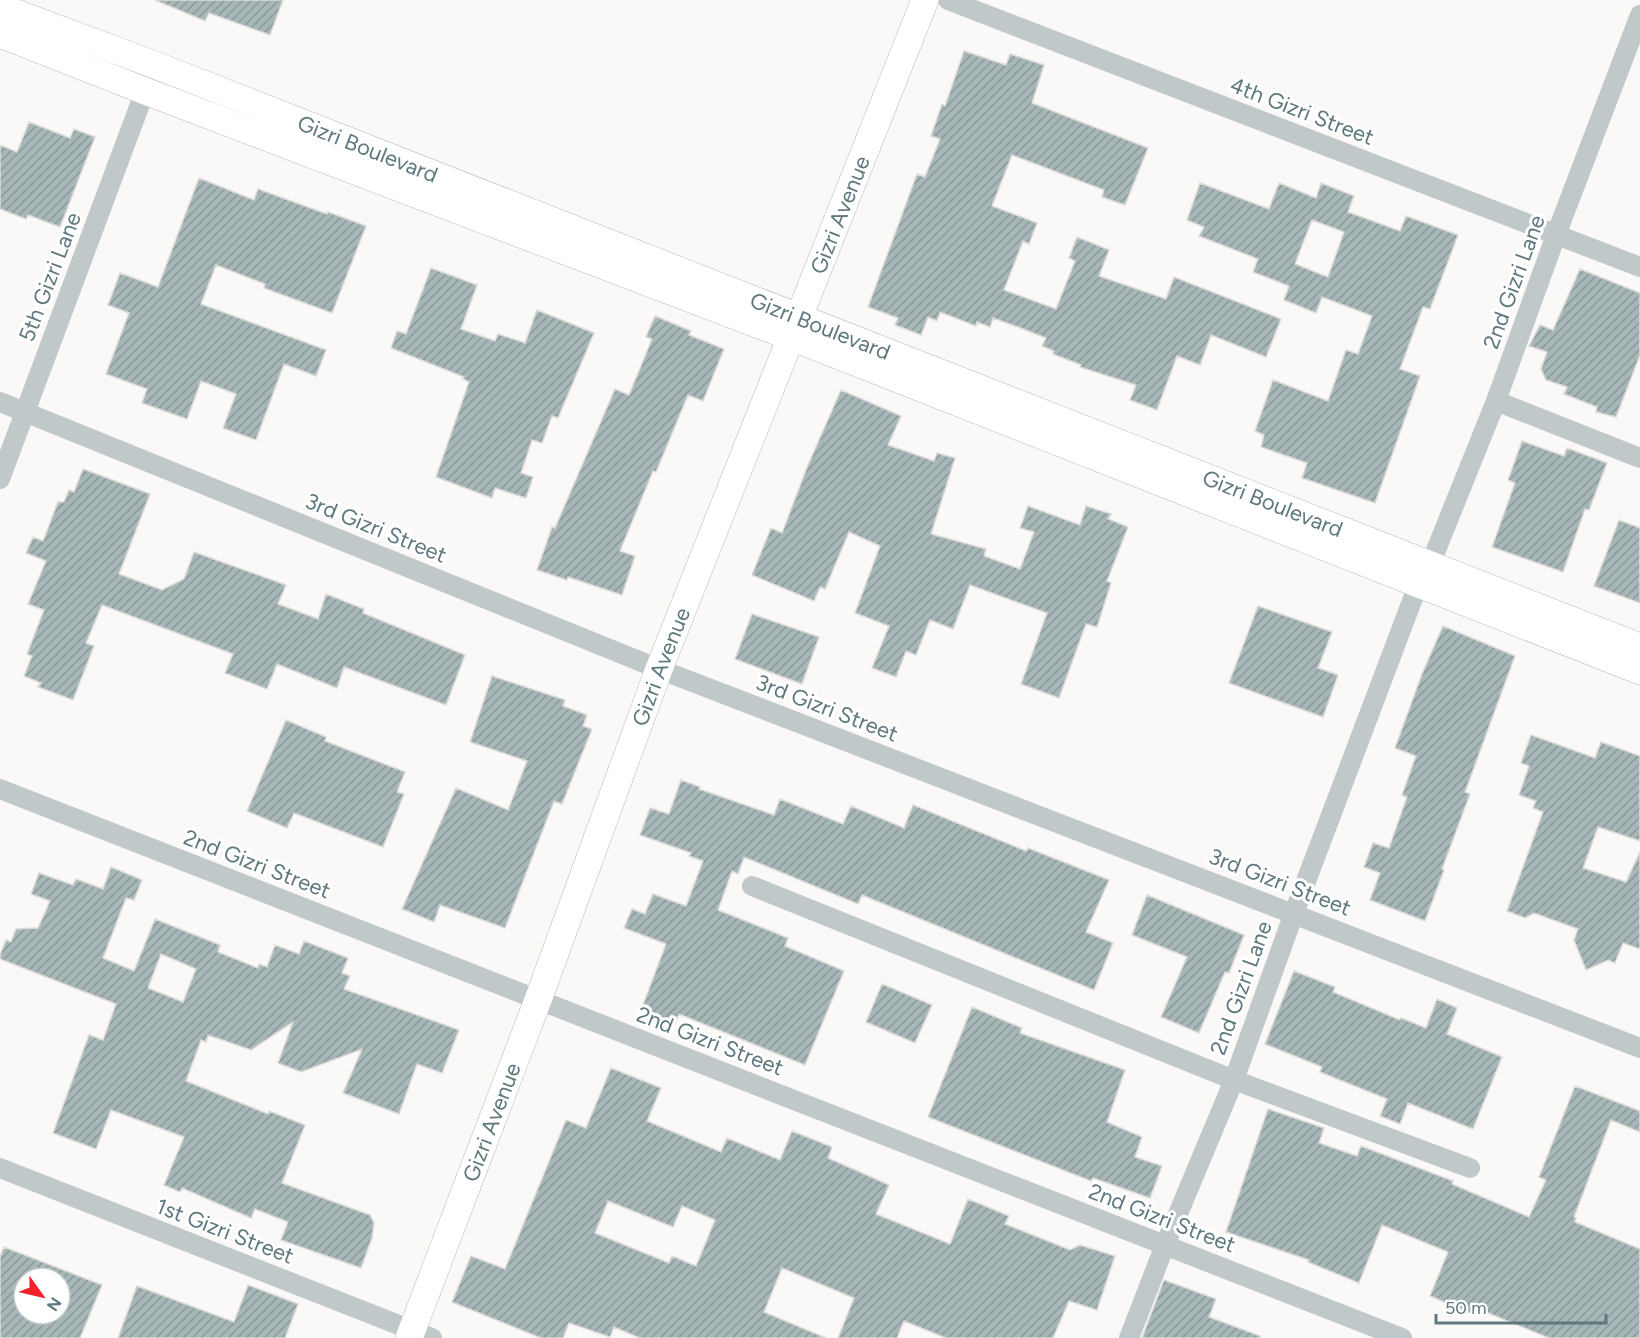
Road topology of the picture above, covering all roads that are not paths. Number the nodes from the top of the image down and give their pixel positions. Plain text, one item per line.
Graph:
1 (925, 0) edge
2 (948, 0) edge
3 (0, 7) edge
4 (1640, 15) edge
5 (0, 34) edge
6 (145, 91) junction
7 (1556, 235) junction
8 (1640, 267) edge
9 (795, 327) junction
10 (1496, 401) junction
11 (0, 402) edge
12 (25, 412) junction
13 (1640, 458) edge
14 (0, 479) edge
15 (1424, 575) junction
16 (1640, 647) edge
17 (659, 669) junction
18 (1640, 671) edge
19 (0, 789) edge
20 (752, 886) dead end
21 (1294, 913) junction
22 (538, 1000) junction
23 (1640, 1048) edge
24 (1234, 1080) junction
25 (0, 1168) edge
26 (1470, 1168) dead end
27 (1165, 1245) junction
28 (418, 1335) edge
29 (1129, 1338) edge
30 (1402, 1338) edge

1 - 9 main road, Gizri Avenue
2 - 7 street, 4th Gizri Street
3 - 9 main road, Gizri Boulevard
4 - 7 street, 2nd Gizri Lane
5 - 6 main road, Gizri Boulevard
6 - 9 main road, Gizri Boulevard
6 - 12 street, 5th Gizri Lane
7 - 8 street, 4th Gizri Street
7 - 10 street, 2nd Gizri Lane
9 - 15 main road, Gizri Boulevard
9 - 17 main road, Gizri Avenue
10 - 13 street
10 - 15 street, 2nd Gizri Lane
11 - 12 street, 3rd Gizri Street
12 - 14 street, 5th Gizri Lane
12 - 17 street, 3rd Gizri Street
15 - 16 main road, Gizri Boulevard
15 - 18 main road, Gizri Boulevard
15 - 21 street, 2nd Gizri Lane
17 - 21 street, 3rd Gizri Street
17 - 22 main road, Gizri Avenue
19 - 22 street, 2nd Gizri Street
20 - 24 street
21 - 23 street, 3rd Gizri Street
21 - 24 street, 2nd Gizri Lane
22 - 27 street, 2nd Gizri Street
22 - 28 main road, Gizri Avenue
24 - 26 street
24 - 27 street, 2nd Gizri Lane
25 - 28 street, 1st Gizri Street
27 - 29 street, 2nd Gizri Lane
27 - 30 street, 2nd Gizri Street

